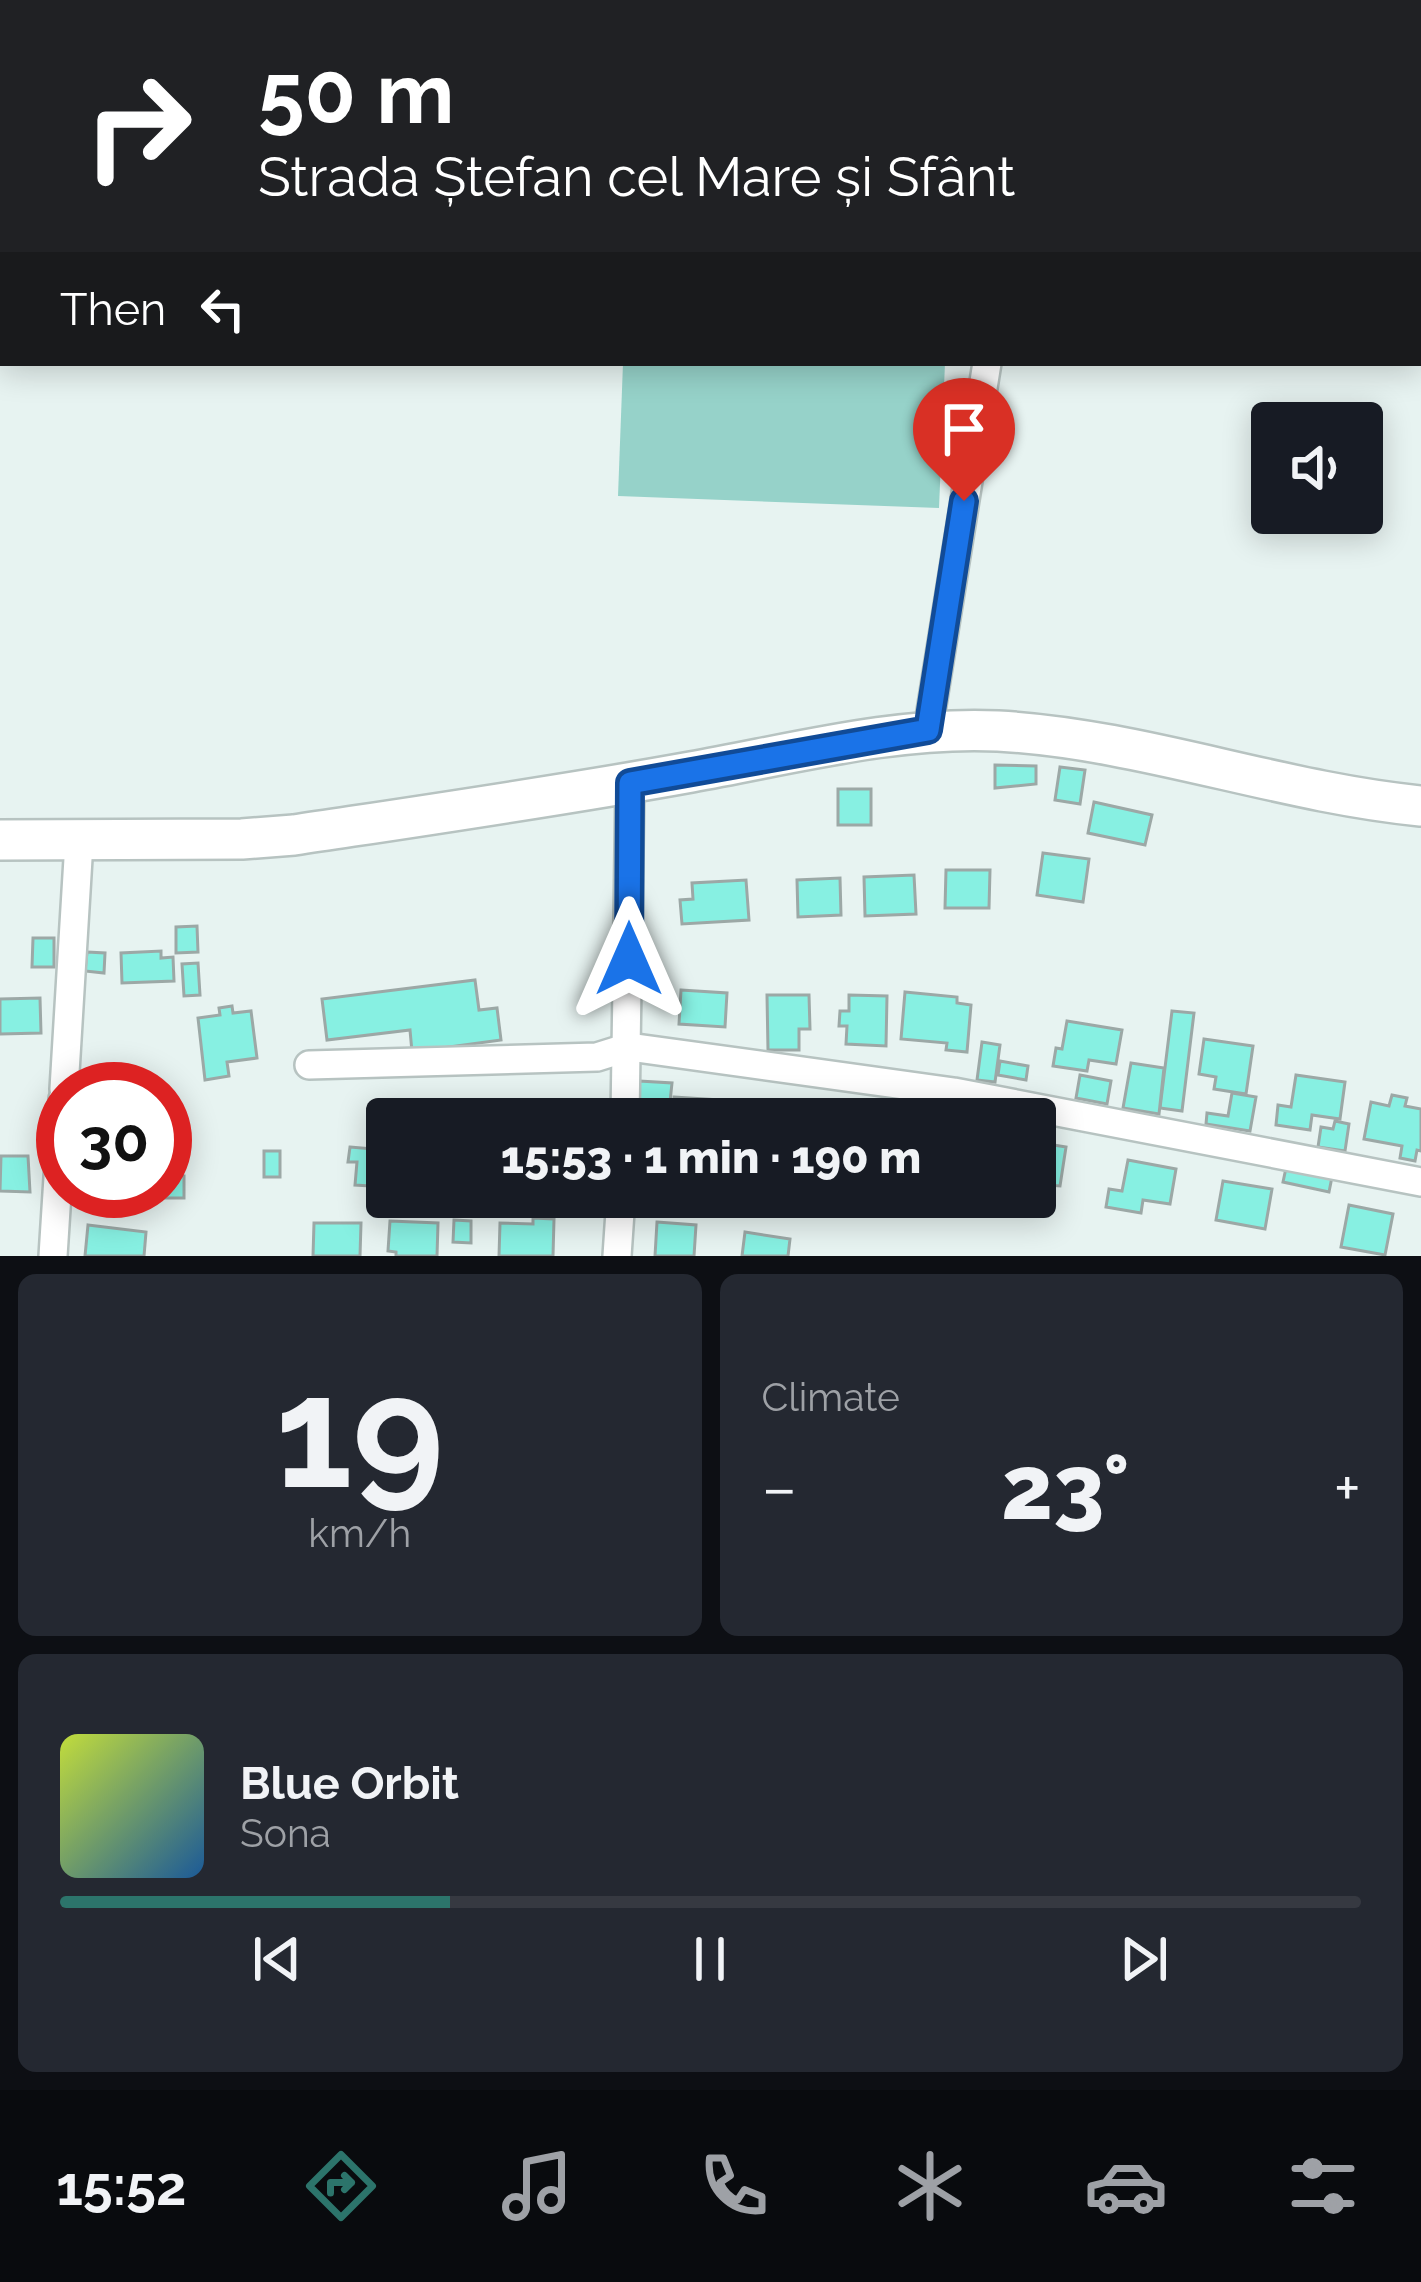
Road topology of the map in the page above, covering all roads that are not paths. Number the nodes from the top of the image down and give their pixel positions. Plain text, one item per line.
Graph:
1 (986, 366) edge
2 (928, 730) junction
3 (630, 783) junction
4 (1421, 806) edge
5 (0, 840) edge
6 (79, 842) junction
7 (629, 1047) junction
8 (66, 1062) edge
9 (309, 1065) dead end
10 (626, 1098) edge
11 (1421, 1182) edge
12 (55, 1218) edge
13 (620, 1218) edge
14 (53, 1256) edge
15 (617, 1256) edge

1 - 2 street
2 - 3 street
2 - 4 street
3 - 6 street
3 - 7 street
5 - 6 street
6 - 8 street
7 - 9 street
7 - 10 street
7 - 11 street
12 - 14 street
13 - 15 street

